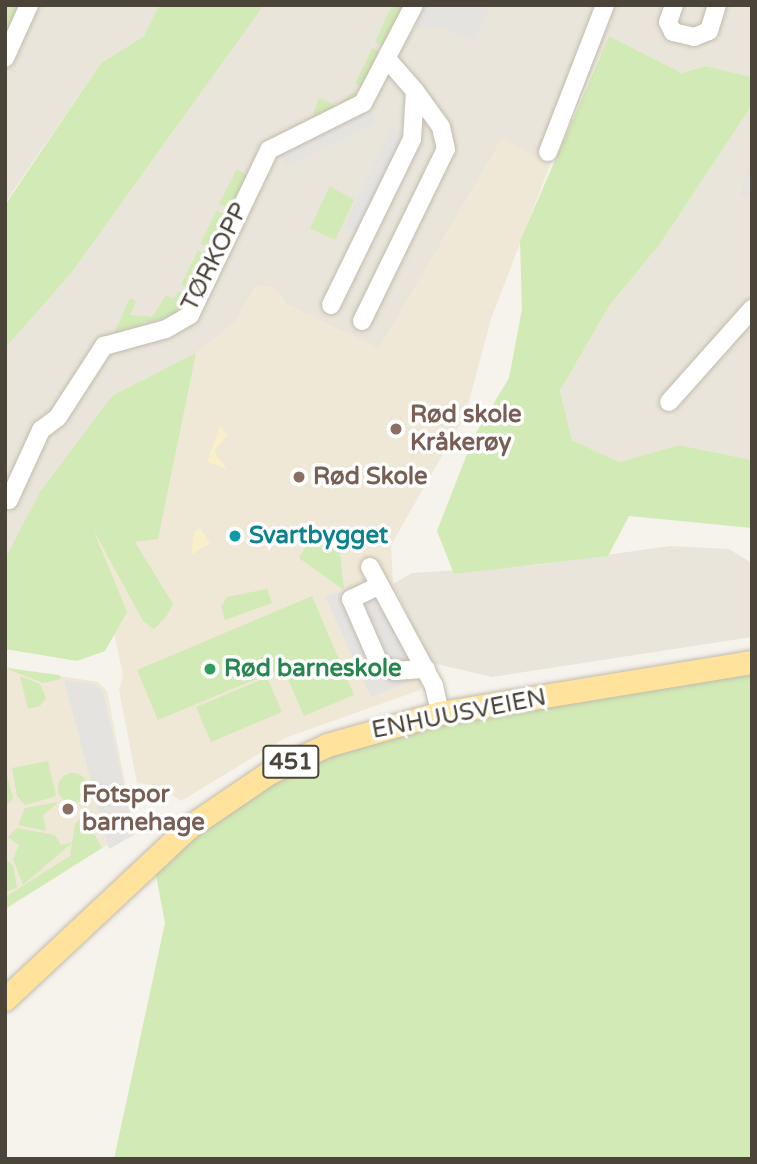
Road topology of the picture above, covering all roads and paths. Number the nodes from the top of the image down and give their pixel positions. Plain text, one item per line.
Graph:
1 (29, 5) edge
2 (414, 5) edge
3 (605, 5) edge
4 (674, 5) edge
5 (717, 5) edge
6 (5, 58) edge
7 (390, 62) junction
8 (415, 91) junction
9 (548, 152) dead end
10 (331, 305) dead end
11 (752, 309) edge
12 (362, 321) dead end
13 (669, 402) dead end
14 (9, 500) dead end
15 (370, 567) dead end
16 (376, 587) junction
17 (752, 662) edge
18 (426, 669) junction
19 (440, 713) junction
20 (5, 999) edge

1 - 6 street
2 - 7 street, TØRKOPP
3 - 9 street
4 - 5 street
7 - 8 street
7 - 14 street, TØRKOPP
8 - 10 street
8 - 12 street
11 - 13 street
15 - 16 street
16 - 18 street
16 - 18 street
17 - 19 main road, ENHUUSVEIEN / 451
18 - 19 street
19 - 20 main road, ENHUUSVEIEN / 451

